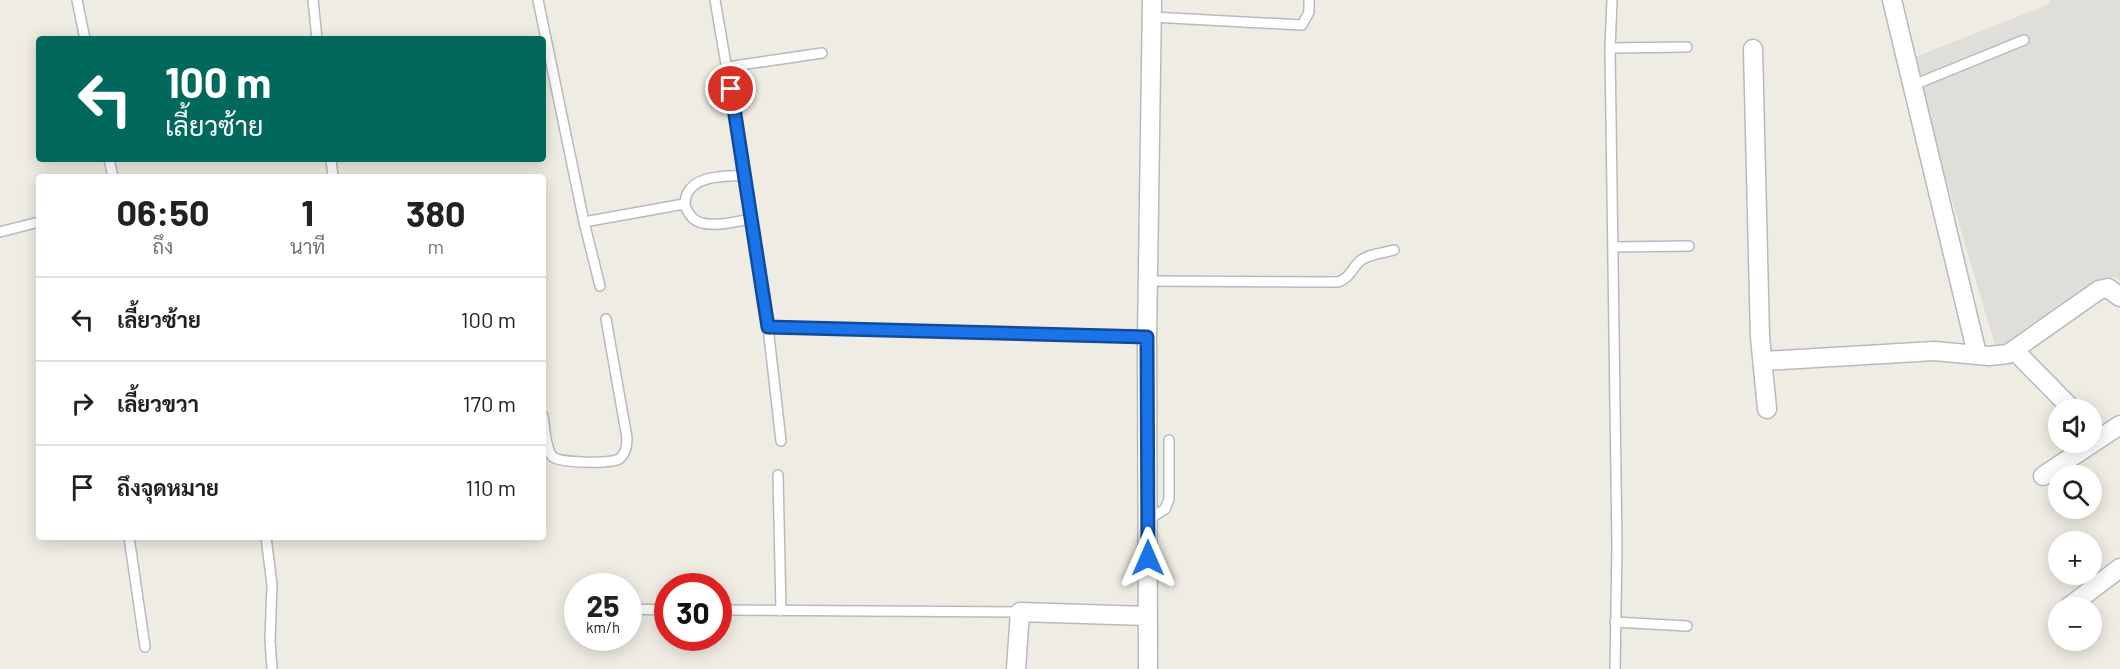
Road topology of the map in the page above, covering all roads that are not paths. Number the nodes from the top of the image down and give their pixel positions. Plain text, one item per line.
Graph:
1 (76, 0) edge
2 (313, 0) edge
3 (537, 0) edge
4 (716, 0) edge
5 (1309, 0) edge
6 (1612, 0) edge
7 (1892, 0) edge
8 (1152, 9) edge
9 (84, 36) edge
10 (317, 36) edge
11 (545, 36) edge
12 (2024, 40) dead end
13 (546, 43) edge
14 (1687, 47) dead end
15 (1610, 48) junction
16 (1753, 49) dead end
17 (822, 53) dead end
18 (727, 68) junction
19 (1911, 86) junction
20 (746, 175) junction
21 (684, 204) junction
22 (752, 219) junction
23 (584, 222) junction
24 (36, 223) edge
25 (0, 232) edge
26 (1689, 246) dead end
27 (1613, 247) junction
28 (1394, 250) dead end
29 (1150, 281) junction
30 (600, 286) dead end
31 (2120, 297) edge
32 (606, 320) dead end
33 (768, 327) junction
34 (1147, 337) junction
35 (2014, 350) junction
36 (1977, 354) junction
37 (1764, 361) junction
38 (2062, 399) edge
39 (1767, 409) dead end
40 (2120, 425) edge
41 (2102, 431) edge
42 (546, 434) edge
43 (1169, 440) dead end
44 (781, 441) dead end
45 (2071, 453) edge
46 (778, 475) dead end
47 (2043, 476) dead end
48 (1148, 520) junction
49 (129, 540) edge
50 (266, 540) edge
51 (2120, 568) edge
52 (2082, 597) edge
53 (732, 610) edge
54 (781, 611) junction
55 (1020, 612) junction
56 (1147, 616) junction
57 (1615, 621) junction
58 (1687, 626) dead end
59 (145, 647) dead end
60 (272, 669) edge
61 (1016, 669) edge
62 (1148, 669) edge
63 (1615, 669) edge

1 - 9 lane
2 - 10 lane
3 - 11 lane
4 - 18 lane
5 - 8 lane
6 - 15 lane
7 - 19 street
8 - 29 street
12 - 19 lane
13 - 23 lane
14 - 15 lane
15 - 27 lane
16 - 37 street
17 - 18 lane
18 - 20 lane
19 - 36 street
20 - 21 lane
20 - 22 lane
21 - 22 lane
21 - 23 lane
22 - 33 lane
23 - 30 lane
24 - 25 lane
26 - 27 lane
27 - 57 lane
28 - 29 lane
29 - 34 street
31 - 35 street
32 - 42 lane
33 - 34 lane
33 - 44 lane
34 - 48 street
35 - 36 street
35 - 38 street
36 - 37 street
37 - 39 street
40 - 41 street
43 - 48 lane
45 - 47 street
46 - 54 lane
48 - 56 street
49 - 59 lane
50 - 60 lane
51 - 52 street
53 - 54 lane
54 - 55 lane
55 - 56 street
55 - 61 street
56 - 62 street
57 - 58 lane
57 - 63 lane

